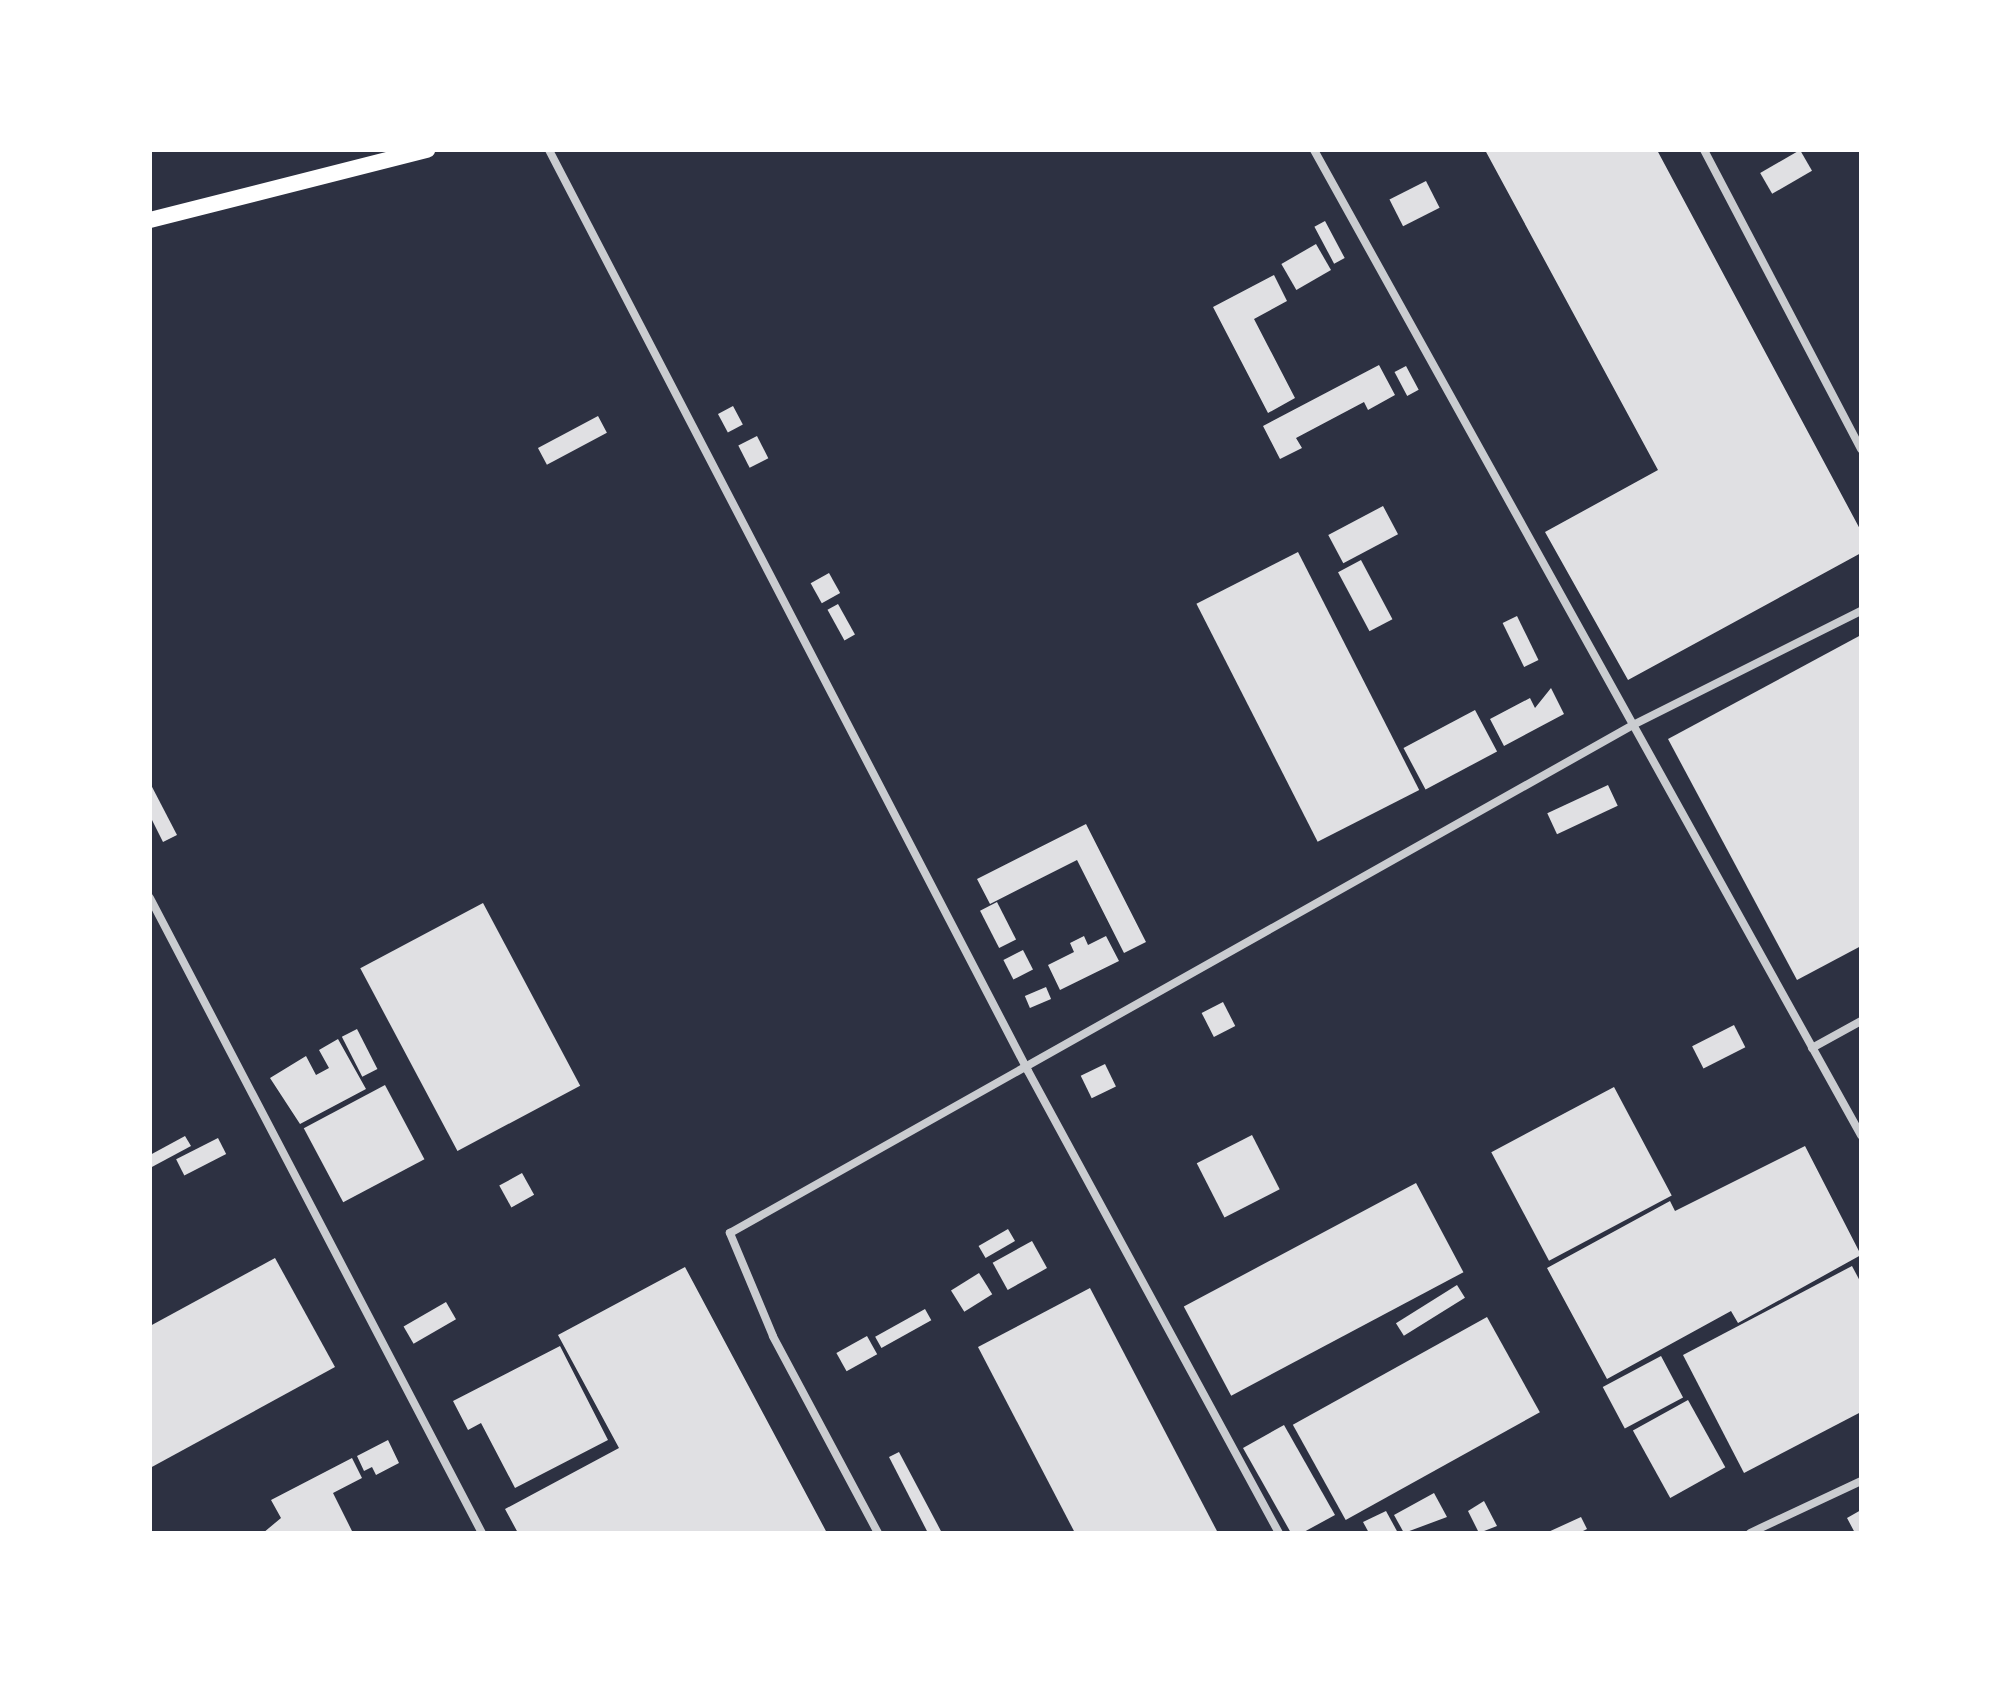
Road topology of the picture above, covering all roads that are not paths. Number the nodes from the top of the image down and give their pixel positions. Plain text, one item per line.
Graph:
1 (427, 150) edge
2 (549, 150) edge
3 (1314, 150) edge
4 (1704, 150) edge
5 (150, 220) edge
6 (1861, 449) edge
7 (1861, 611) edge
8 (1633, 725) junction
9 (150, 898) edge
10 (1861, 1021) edge
11 (1812, 1048) junction
12 (1028, 1071) junction
13 (1861, 1135) edge
14 (1861, 1481) edge
15 (482, 1533) edge
16 (878, 1533) edge
17 (1279, 1533) edge
18 (1750, 1533) edge

1 - 5 main road
2 - 12 street
3 - 8 street
4 - 6 street
7 - 8 street
8 - 11 street
8 - 12 street
9 - 15 street
10 - 11 street
11 - 13 street
12 - 16 street
12 - 17 street
14 - 18 street

